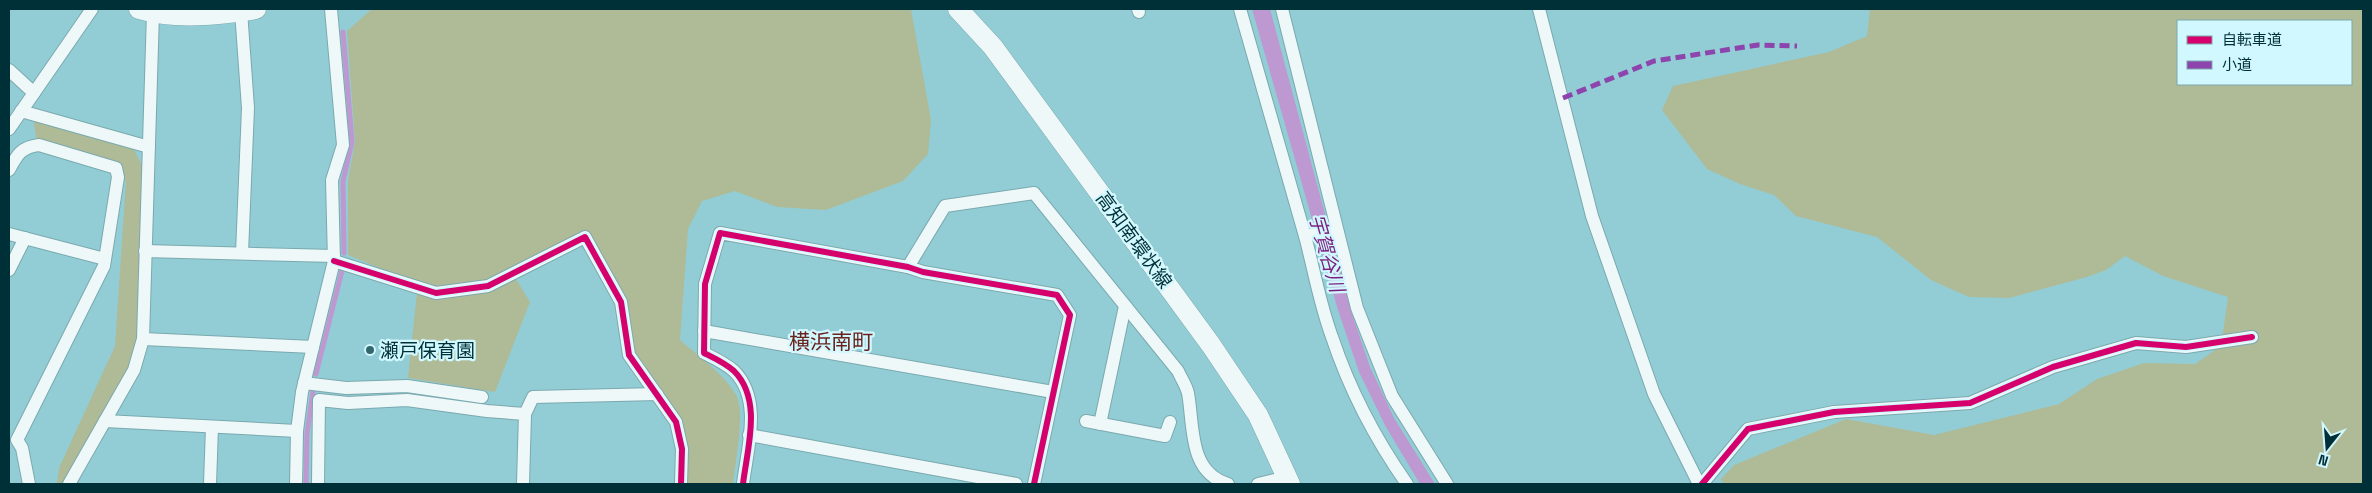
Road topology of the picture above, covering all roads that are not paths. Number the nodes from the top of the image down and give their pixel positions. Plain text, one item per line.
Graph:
1 (92, 9) edge
2 (331, 9) edge
3 (958, 9) edge
4 (1240, 9) edge
5 (1282, 9) edge
6 (1539, 9) edge
7 (248, 10) edge
8 (146, 11) edge
9 (188, 12) edge
10 (9, 70) edge
11 (34, 93) junction
12 (22, 111) junction
13 (9, 129) edge
14 (149, 147) junction
15 (9, 170) edge
16 (1334, 230) junction
17 (9, 234) edge
18 (1308, 236) junction
19 (25, 238) junction
20 (145, 251) junction
21 (242, 253) junction
22 (334, 258) junction
23 (105, 259) junction
24 (908, 267) junction
25 (9, 270) edge
26 (1125, 306) junction
27 (704, 331) junction
28 (2252, 337) dead end
29 (142, 339) junction
30 (312, 346) junction
31 (304, 383) junction
32 (1053, 392) junction
33 (657, 394) junction
34 (482, 397) dead end
35 (525, 414) junction
36 (104, 421) junction
37 (1086, 421) dead end
38 (1170, 422) dead end
39 (1100, 424) junction
40 (212, 427) junction
41 (297, 431) junction
42 (749, 435) junction
43 (13, 440) edge
44 (1289, 481) edge
45 (29, 484) edge
46 (69, 484) edge
47 (210, 484) edge
48 (296, 484) edge
49 (318, 484) edge
50 (523, 484) edge
51 (681, 484) edge
52 (743, 484) edge
53 (1016, 484) edge
54 (1034, 484) edge
55 (1228, 484) edge
56 (1258, 484) edge
57 (1407, 484) edge
58 (1447, 484) edge
59 (1700, 484) edge

1 - 11 street
2 - 22 street
3 - 44 main road, 高知南環状線
4 - 18 street
5 - 16 street
6 - 59 street
7 - 9 main road
7 - 21 street
8 - 9 main road
8 - 14 street
10 - 11 street
11 - 12 street
12 - 13 street
12 - 14 street
14 - 20 street
15 - 23 street
16 - 18 street
16 - 58 street
17 - 19 street
18 - 57 street
19 - 23 street
19 - 25 street
20 - 21 street
20 - 29 street
21 - 22 street
22 - 30 street
22 - 33 street
23 - 43 street
24 - 26 street
24 - 27 street
24 - 32 street
26 - 39 street
26 - 55 street
27 - 32 street
27 - 42 street
28 - 59 street
29 - 30 street
29 - 36 street
30 - 31 street
31 - 34 street
31 - 41 street
32 - 54 street
33 - 35 street
33 - 51 street
35 - 49 street
35 - 50 street
36 - 40 street
36 - 46 street
37 - 39 street
38 - 39 street
40 - 41 street
40 - 47 street
41 - 48 street
42 - 52 street
42 - 53 street
43 - 45 street
44 - 56 street

